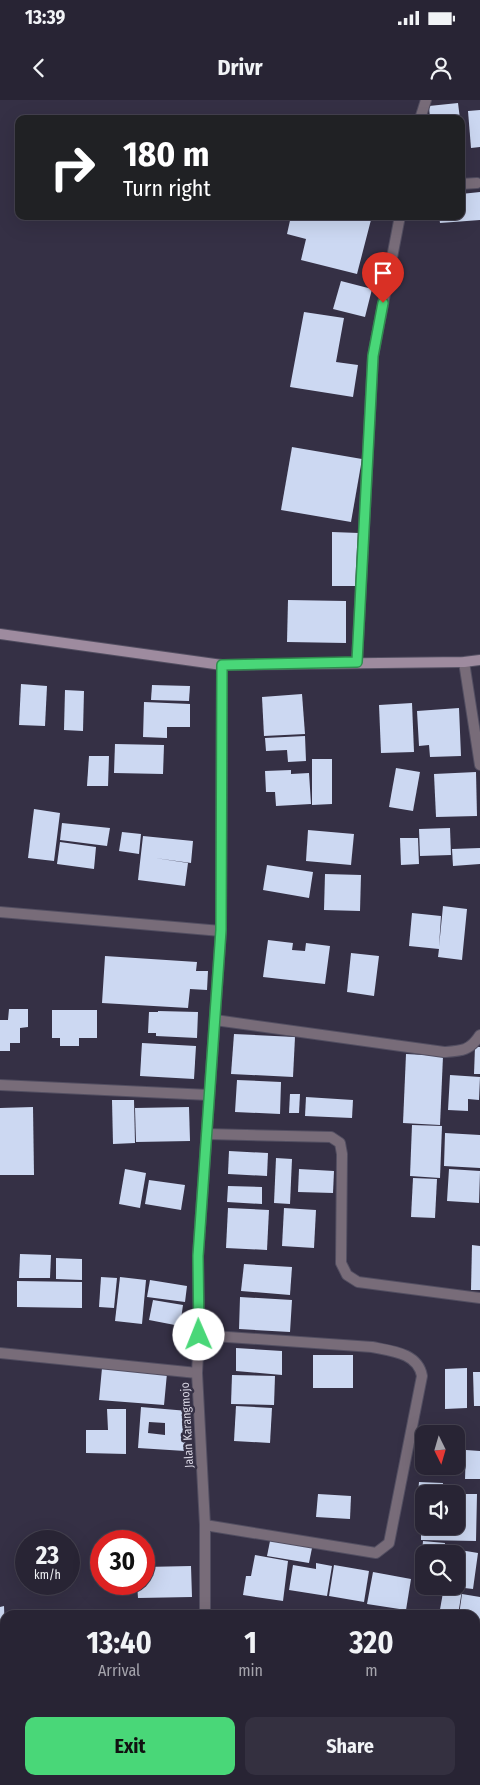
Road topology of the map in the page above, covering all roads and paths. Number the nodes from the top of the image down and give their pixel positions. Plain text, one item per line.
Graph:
1 (426, 100) edge
2 (421, 115) edge
3 (477, 183) dead end
4 (465, 184) edge
5 (399, 220) edge
6 (0, 634) edge
7 (480, 660) edge
8 (357, 662) junction
9 (464, 662) junction
10 (222, 665) junction
11 (480, 765) edge
12 (0, 912) edge
13 (221, 930) junction
14 (215, 1020) junction
15 (480, 1035) edge
16 (0, 1085) edge
17 (209, 1095) junction
18 (207, 1134) junction
19 (480, 1298) edge
20 (199, 1335) junction
21 (0, 1353) edge
22 (197, 1373) junction
23 (205, 1525) junction
24 (205, 1610) edge

1 - 2 street
3 - 4 street
5 - 8 street
6 - 10 main road
7 - 9 main road
8 - 9 main road
8 - 10 main road
9 - 11 street
10 - 13 street, Jalan Karangmojo
12 - 13 street
13 - 14 street, Jalan Karangmojo
14 - 15 street
14 - 17 street, Jalan Karangmojo
16 - 17 street
17 - 18 street, Jalan Karangmojo
18 - 19 street
18 - 20 street, Jalan Karangmojo
20 - 22 street, Jalan Karangmojo
20 - 23 street
21 - 22 street
22 - 23 street, Jalan Karangmojo
23 - 24 street, Jalan Karangmojo

